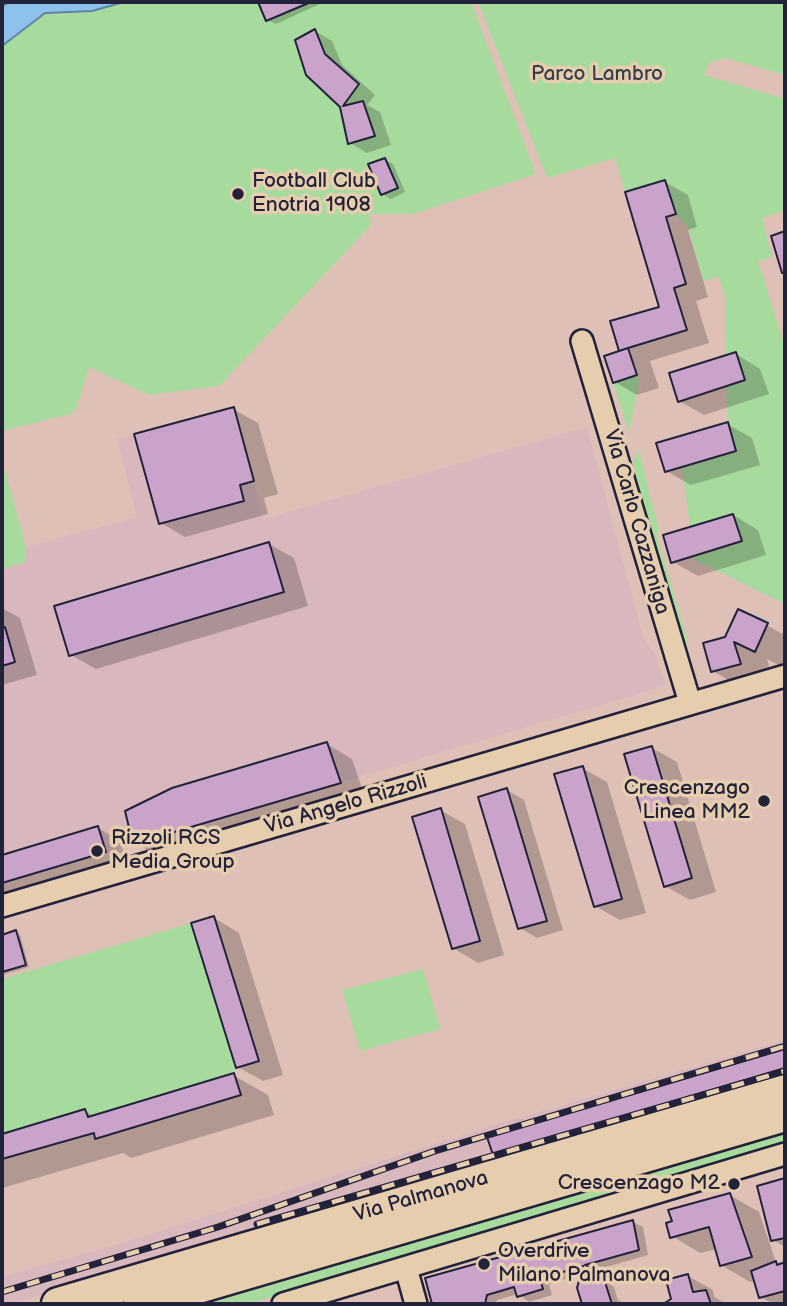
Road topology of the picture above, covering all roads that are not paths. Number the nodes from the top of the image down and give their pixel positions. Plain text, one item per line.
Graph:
1 (582, 341) dead end
2 (785, 676) edge
3 (690, 704) junction
4 (2, 906) edge
5 (785, 1091) edge
6 (785, 1115) edge
7 (785, 1154) edge
8 (406, 1268) junction
9 (58, 1304) edge
10 (140, 1304) edge
11 (283, 1304) edge
12 (416, 1304) edge

1 - 3 street, Via Carlo Cazzaniga
2 - 3 street, Via Angelo Rizzoli
3 - 4 street, Via Angelo Rizzoli
5 - 9 highway, Via Palmanova
6 - 10 highway, Via Palmanova
7 - 8 street
8 - 11 street
8 - 12 street

